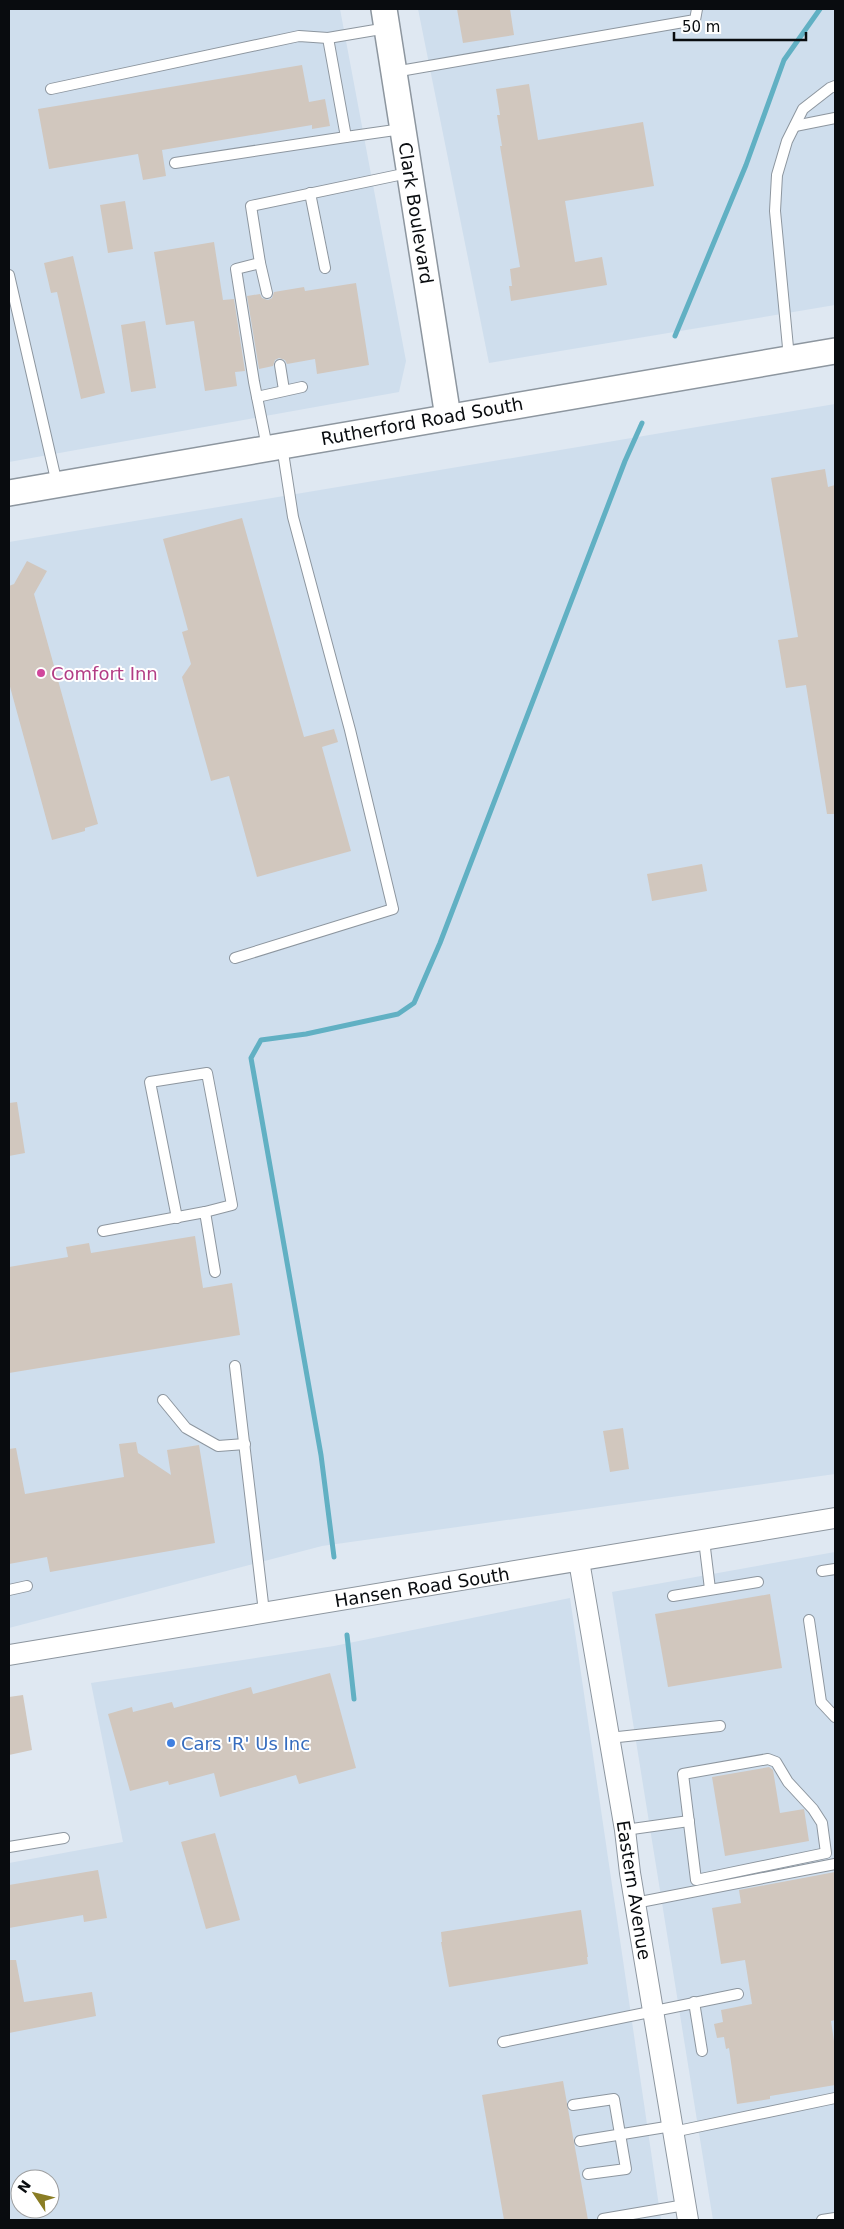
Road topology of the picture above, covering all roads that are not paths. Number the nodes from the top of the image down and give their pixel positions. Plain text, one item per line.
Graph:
1 (697, 9) edge
2 (386, 18) edge
3 (328, 38) junction
4 (394, 72) junction
5 (835, 86) edge
6 (51, 89) dead end
7 (835, 118) edge
8 (795, 126) junction
9 (402, 129) junction
10 (346, 137) junction
11 (175, 163) dead end
12 (408, 172) junction
13 (310, 193) junction
14 (260, 262) junction
15 (325, 268) dead end
16 (9, 276) edge
17 (267, 293) dead end
18 (835, 351) edge
19 (789, 358) junction
20 (280, 365) dead end
21 (302, 387) dead end
22 (284, 390) junction
23 (257, 397) junction
24 (448, 417) junction
25 (274, 446) junction
26 (57, 484) junction
27 (9, 493) edge
28 (235, 958) dead end
29 (205, 1212) junction
30 (177, 1218) junction
31 (103, 1232) dead end
32 (215, 1272) dead end
33 (235, 1366) dead end
34 (163, 1400) dead end
35 (245, 1444) junction
36 (835, 1518) edge
37 (704, 1540) junction
38 (579, 1561) junction
39 (835, 1569) edge
40 (822, 1572) dead end
41 (758, 1582) dead end
42 (28, 1586) dead end
43 (710, 1589) junction
44 (9, 1590) edge
45 (673, 1596) dead end
46 (264, 1612) junction
47 (809, 1620) dead end
48 (9, 1655) edge
49 (835, 1717) edge
50 (720, 1726) dead end
51 (609, 1738) junction
52 (688, 1821) junction
53 (625, 1830) junction
54 (64, 1838) dead end
55 (9, 1847) edge
56 (835, 1864) edge
57 (635, 1903) junction
58 (738, 1994) dead end
59 (694, 2002) junction
60 (653, 2010) junction
61 (504, 2042) dead end
62 (702, 2051) dead end
63 (835, 2098) edge
64 (573, 2105) dead end
65 (673, 2129) junction
66 (621, 2134) junction
67 (580, 2141) dead end
68 (588, 2174) dead end
69 (686, 2213) edge
70 (835, 2218) edge
71 (603, 2219) edge
72 (822, 2220) edge

1 - 4 lane
2 - 3 lane
2 - 4 street, Clark Boulevard
3 - 6 lane
3 - 10 lane
4 - 9 street, Clark Boulevard
5 - 8 lane
7 - 8 lane
8 - 19 lane
9 - 10 lane
9 - 12 street, Clark Boulevard
10 - 11 lane
12 - 13 lane
12 - 24 street, Clark Boulevard
13 - 14 lane
13 - 15 lane
14 - 17 lane
14 - 23 lane
16 - 26 lane
18 - 19 street, Rutherford Road South
19 - 24 street, Rutherford Road South
20 - 22 lane
21 - 22 lane
22 - 23 lane
23 - 25 lane
24 - 25 street, Rutherford Road South
25 - 26 street, Rutherford Road South
25 - 28 lane
26 - 27 street, Rutherford Road South
29 - 30 lane
29 - 30 lane
29 - 32 lane
30 - 31 lane
33 - 35 lane
34 - 35 lane
35 - 46 lane
36 - 37 street, Hansen Road South
37 - 38 street, Hansen Road South
37 - 43 lane
38 - 46 street, Hansen Road South
38 - 51 street, Eastern Avenue
39 - 40 lane
41 - 43 lane
42 - 44 lane
43 - 45 lane
46 - 48 street, Hansen Road South
47 - 49 lane
50 - 51 lane
51 - 53 street, Eastern Avenue
52 - 52 lane
52 - 53 lane
53 - 57 street, Eastern Avenue
54 - 55 lane
56 - 57 lane
57 - 60 street, Eastern Avenue
58 - 59 lane
59 - 60 lane
59 - 62 lane
60 - 61 lane
60 - 65 street, Eastern Avenue
63 - 65 lane
64 - 66 lane
65 - 66 lane
65 - 69 street, Eastern Avenue
66 - 67 lane
66 - 68 lane
69 - 71 lane
70 - 72 lane

